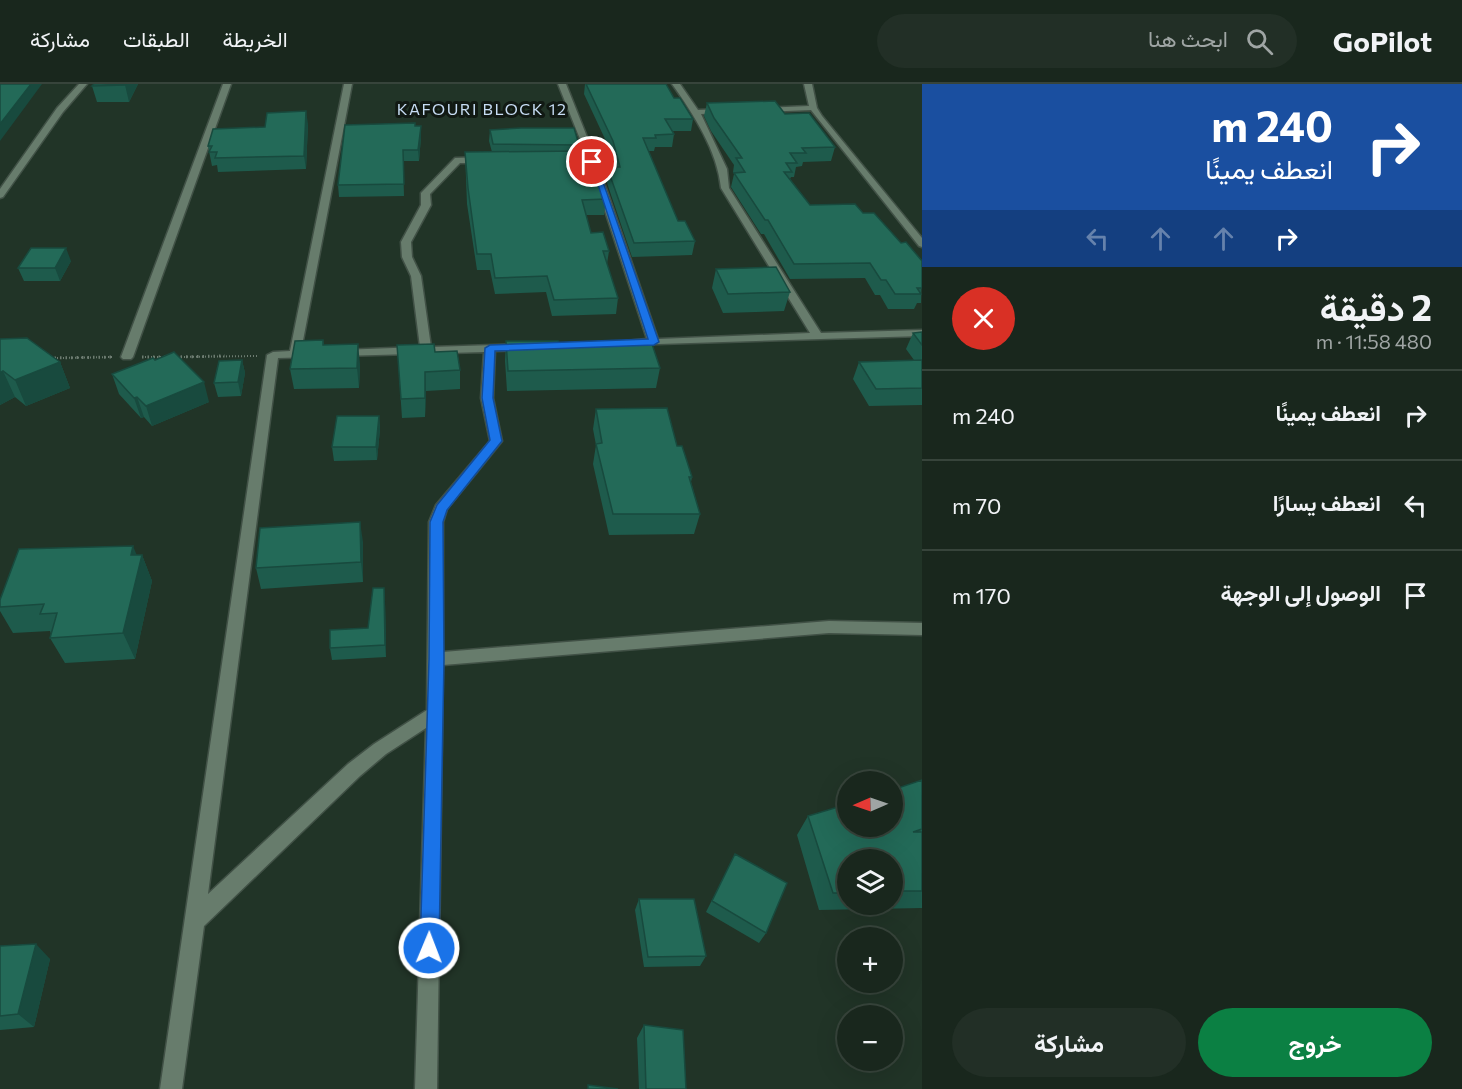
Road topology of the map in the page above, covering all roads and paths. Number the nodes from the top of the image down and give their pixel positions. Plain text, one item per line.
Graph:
1 (83, 84) edge
2 (227, 84) edge
3 (348, 84) edge
4 (562, 84) edge
5 (676, 84) edge
6 (808, 84) edge
7 (813, 108) junction
8 (755, 110) edge
9 (731, 111) edge
10 (696, 112) junction
11 (490, 160) edge
12 (552, 161) edge
13 (592, 162) junction
14 (0, 195) edge
15 (922, 244) edge
16 (922, 333) edge
17 (817, 336) junction
18 (654, 342) junction
19 (619, 343) edge
20 (537, 346) edge
21 (490, 348) junction
22 (426, 350) junction
23 (295, 355) junction
24 (127, 357) dead end
25 (922, 629) edge
26 (436, 659) junction
27 (435, 713) junction
28 (194, 921) junction
29 (171, 1089) edge
30 (426, 1089) edge

1 - 14 street
2 - 24 street
3 - 23 street
4 - 13 street
5 - 10 street
6 - 7 street
7 - 8 street
7 - 15 street
9 - 10 street
10 - 17 street
11 - 22 street
12 - 13 street
13 - 18 street
16 - 17 street
17 - 18 street
18 - 19 street
20 - 21 street
21 - 22 street
21 - 26 street
22 - 23 street
23 - 28 street
25 - 26 street
26 - 27 street
27 - 28 street
27 - 30 street
28 - 29 street

